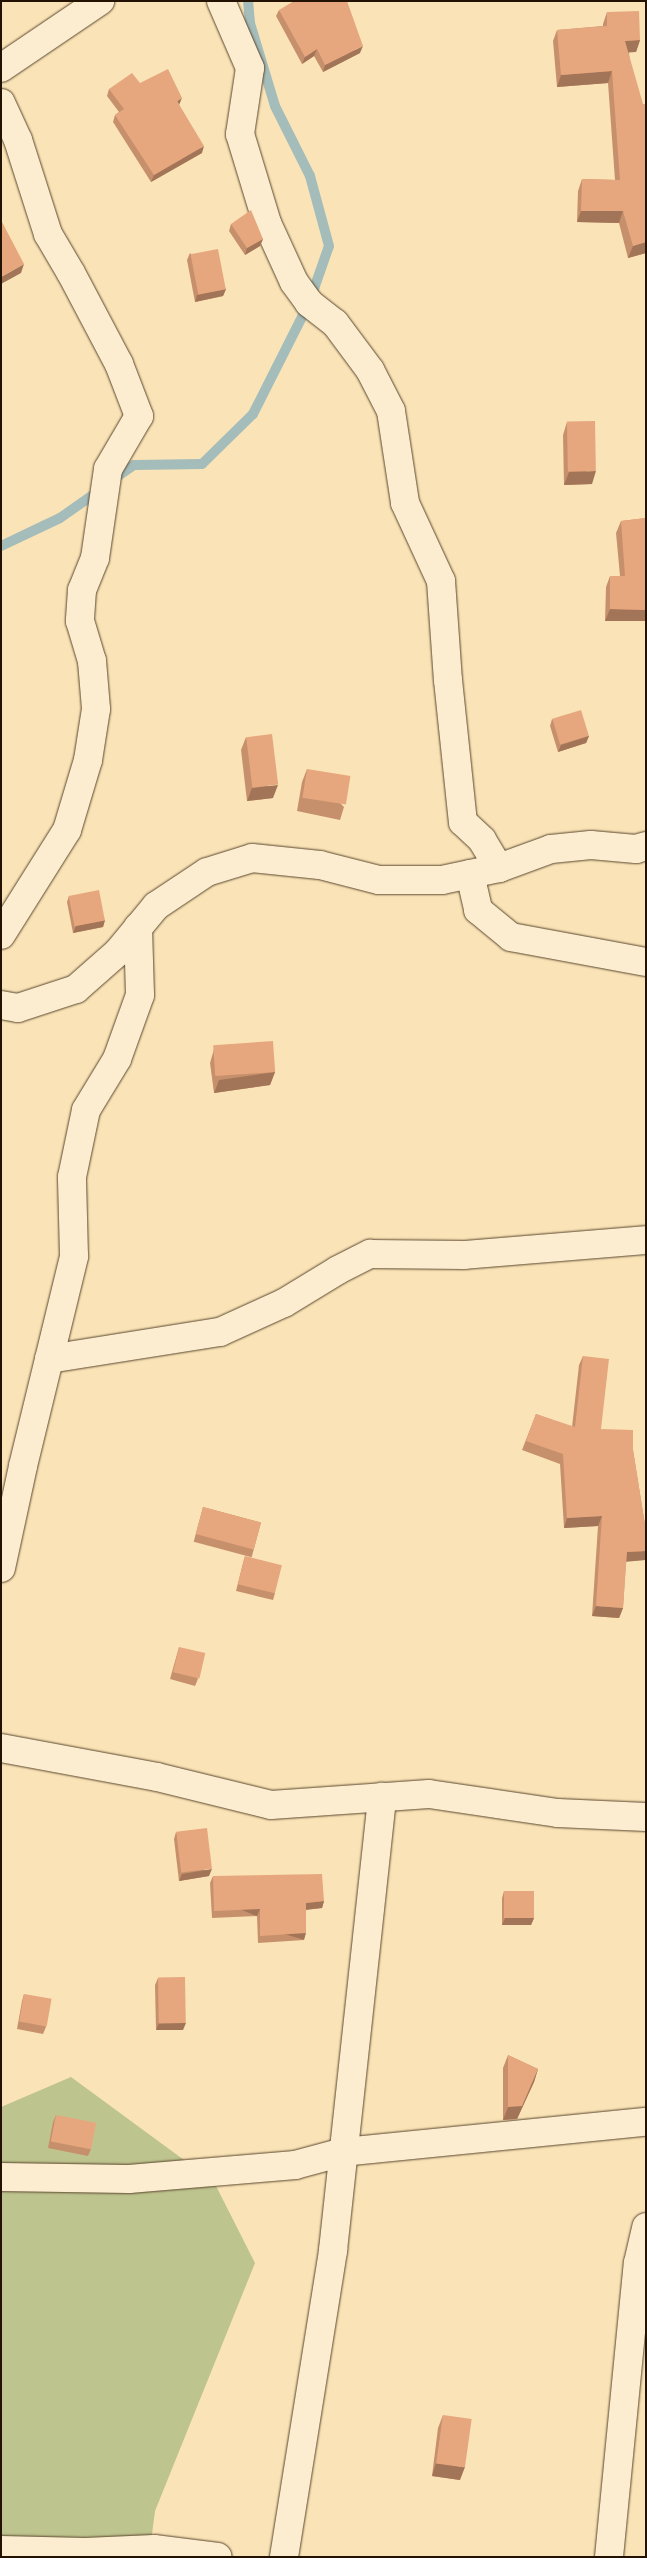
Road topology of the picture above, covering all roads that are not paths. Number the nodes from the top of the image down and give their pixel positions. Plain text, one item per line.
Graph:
1 (100, 1) edge
2 (220, 1) edge
3 (1, 68) edge
4 (1, 103) edge
5 (646, 846) edge
6 (499, 868) junction
7 (470, 874) junction
8 (138, 927) junction
9 (1, 935) edge
10 (646, 962) edge
11 (1, 1005) edge
12 (646, 1240) edge
13 (49, 1359) junction
14 (1, 1568) edge
15 (1, 1748) edge
16 (382, 1797) junction
17 (646, 1817) edge
18 (646, 2122) edge
19 (343, 2152) junction
20 (1, 2177) edge
21 (646, 2227) edge
22 (1, 2550) edge
23 (218, 2557) edge
24 (284, 2557) edge
25 (608, 2557) edge

1 - 3 street
2 - 6 street
4 - 9 street
5 - 6 street
6 - 7 street
7 - 8 street
7 - 10 street
8 - 11 street
8 - 13 street
12 - 13 street
13 - 14 street
15 - 16 street
16 - 17 street
16 - 19 street
18 - 19 street
19 - 20 street
19 - 24 street
21 - 25 street
22 - 23 street

